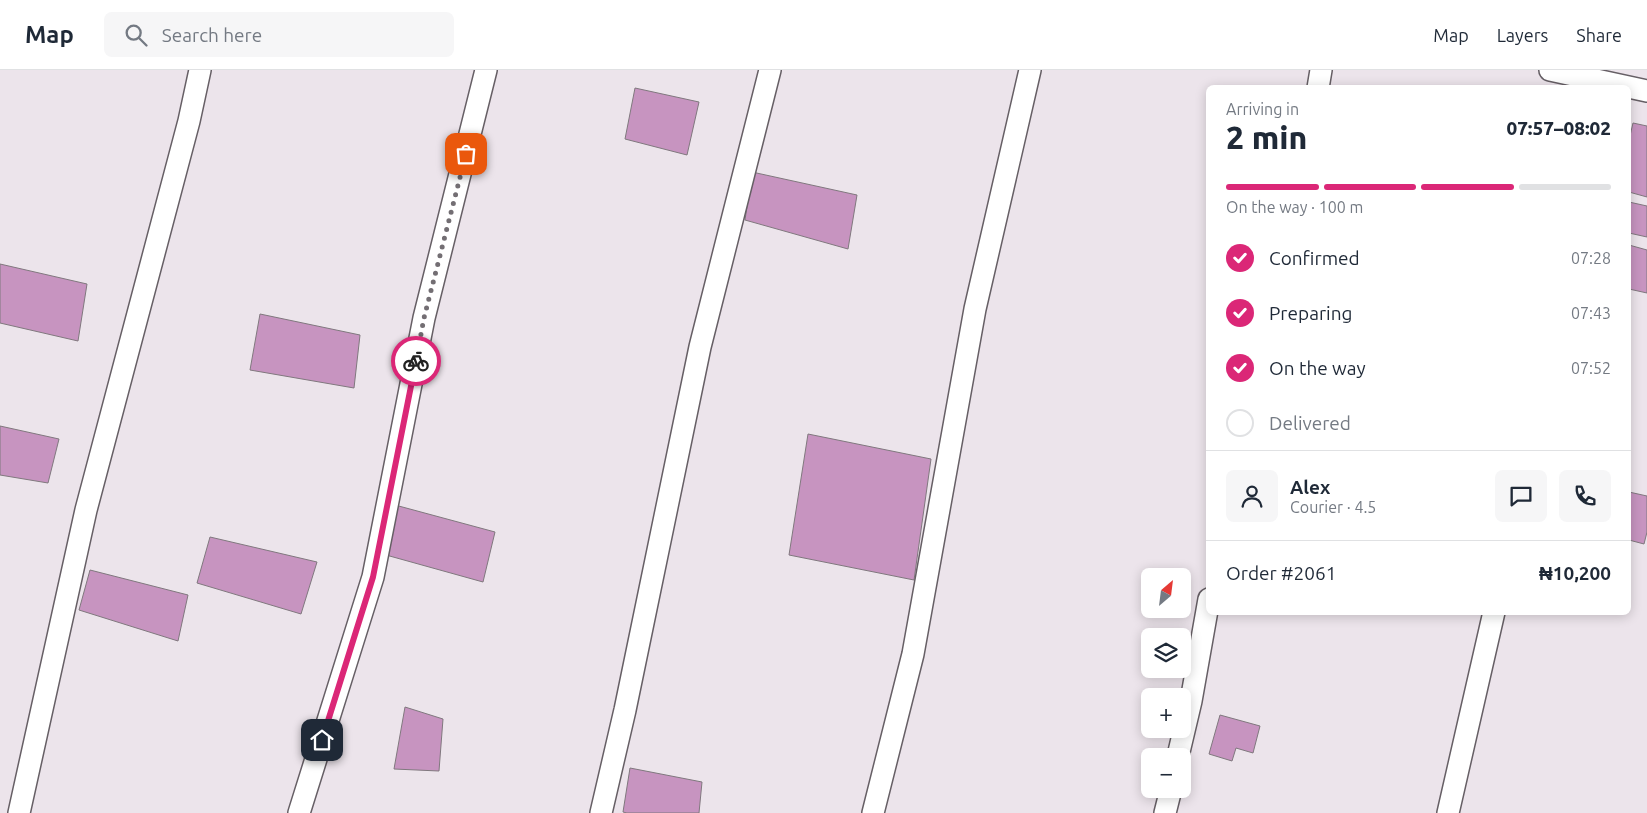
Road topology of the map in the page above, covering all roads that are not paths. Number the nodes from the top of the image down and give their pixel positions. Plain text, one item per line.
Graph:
1 (200, 70) edge
2 (486, 70) edge
3 (770, 70) edge
4 (1030, 70) edge
5 (1321, 70) edge
6 (1550, 70) edge
7 (1573, 72) edge
8 (1318, 85) edge
9 (1608, 85) edge
10 (1631, 89) edge
11 (1647, 91) edge
12 (1206, 615) edge
13 (1493, 615) edge
14 (1180, 748) edge
15 (1169, 798) edge
16 (19, 813) edge
17 (299, 813) edge
18 (601, 813) edge
19 (873, 813) edge
20 (1165, 813) edge
21 (1448, 813) edge

1 - 16 street
2 - 17 street
3 - 18 street
4 - 19 street
5 - 8 street
6 - 7 street
7 - 9 street
10 - 11 street
12 - 14 street
13 - 21 street
15 - 20 street

